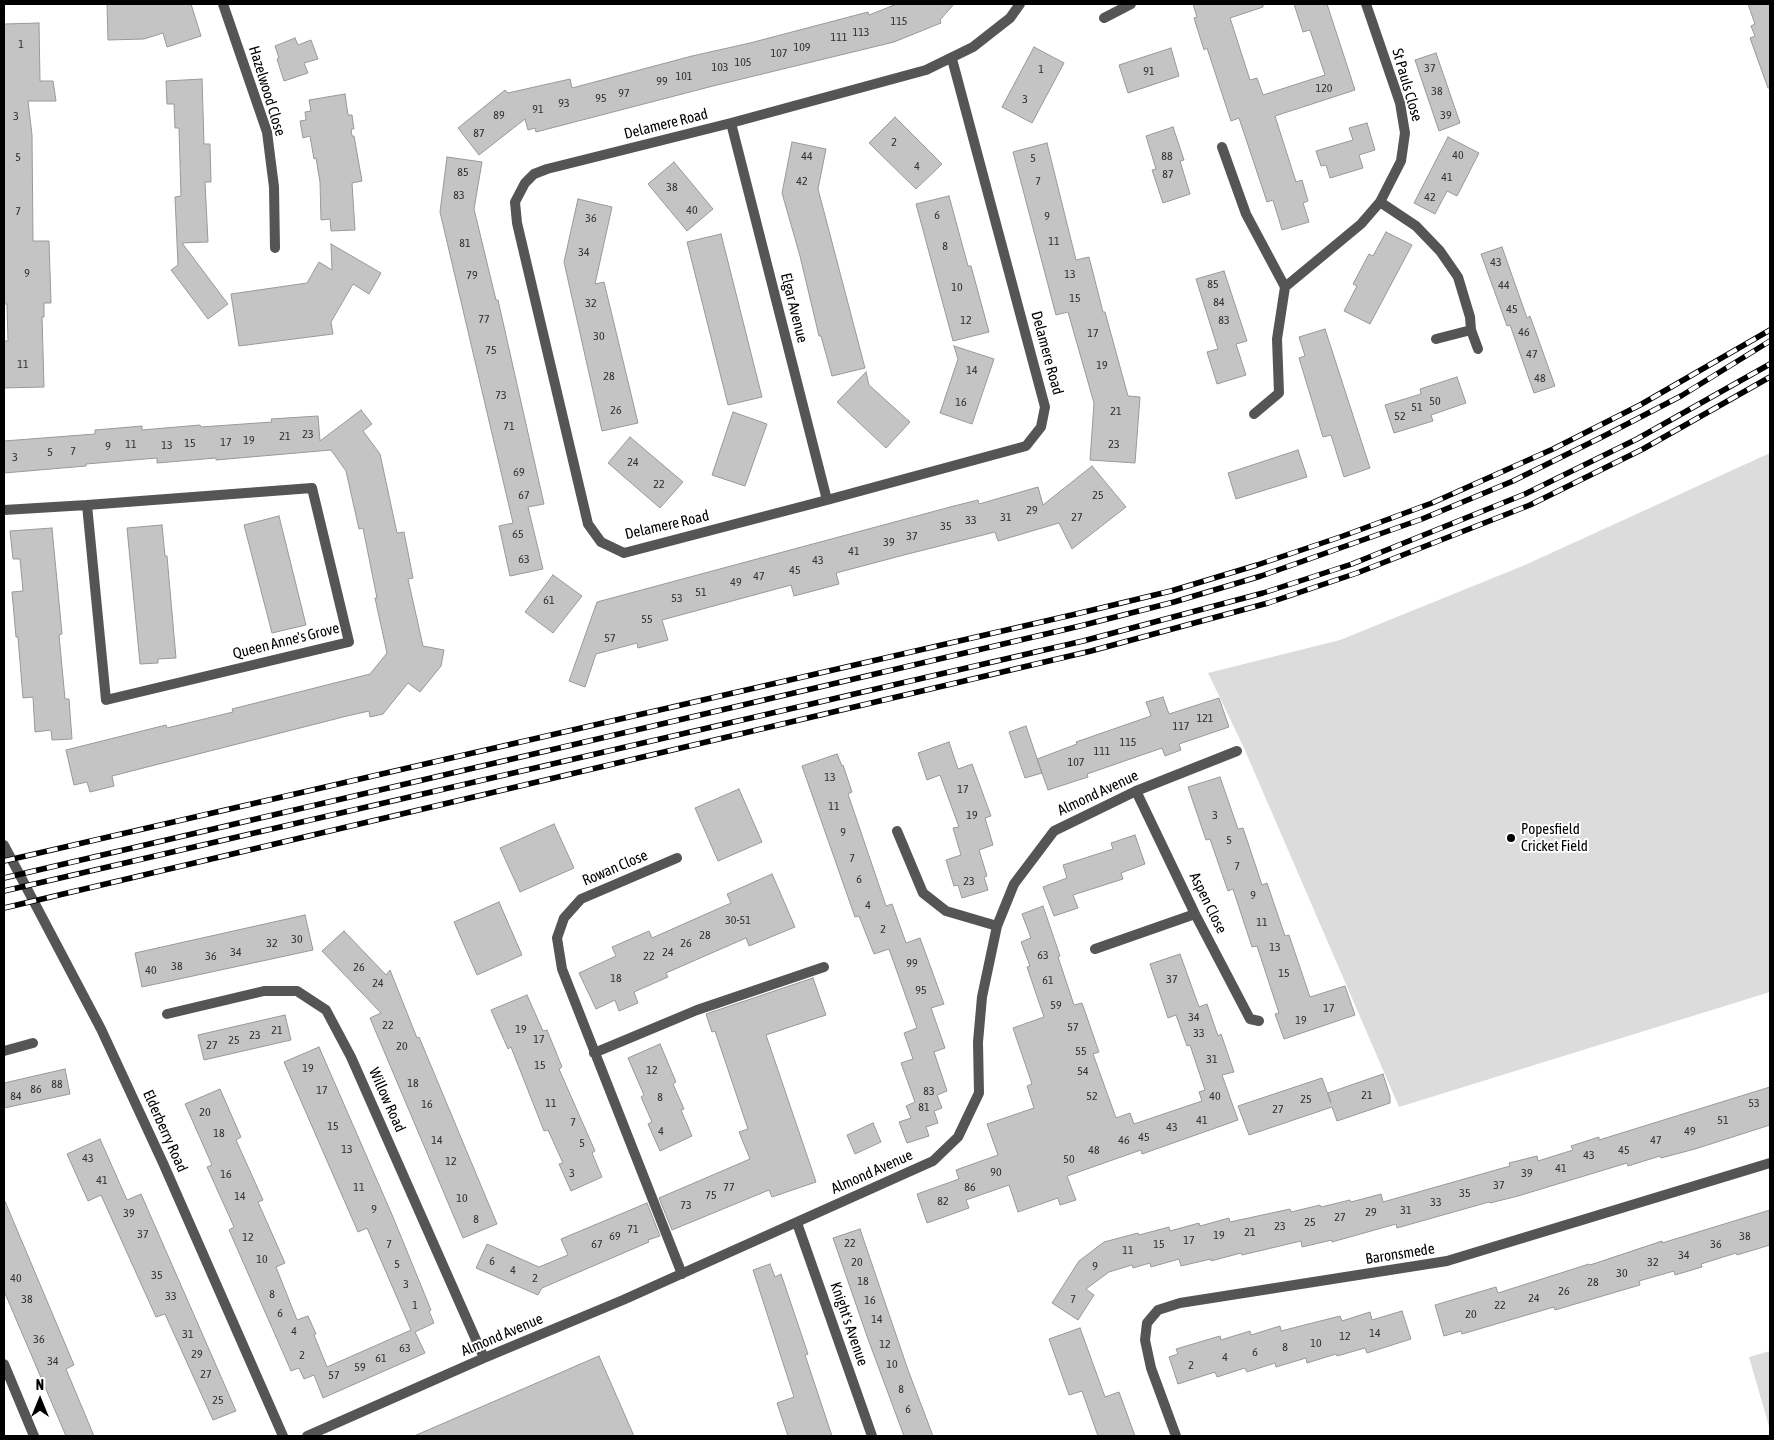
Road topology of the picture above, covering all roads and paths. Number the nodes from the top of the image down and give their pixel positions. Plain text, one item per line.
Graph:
1 (223, 4) edge
2 (1020, 4) edge
3 (1131, 4) edge
4 (1366, 4) edge
5 (1104, 18) dead end
6 (952, 59) junction
7 (731, 123) junction
8 (1222, 147) dead end
9 (1380, 202) junction
10 (275, 248) dead end
11 (1284, 287) junction
12 (1471, 330) junction
13 (1436, 339) dead end
14 (1478, 349) dead end
15 (1254, 414) dead end
16 (827, 500) junction
17 (87, 506) junction
18 (4, 510) edge
19 (1237, 751) dead end
20 (1136, 791) junction
21 (897, 831) dead end
22 (4, 845) edge
23 (677, 858) dead end
24 (1195, 914) junction
25 (998, 926) junction
26 (1095, 949) dead end
27 (824, 967) dead end
28 (167, 1014) dead end
29 (1259, 1021) dead end
30 (33, 1043) dead end
31 (4, 1051) edge
32 (594, 1053) junction
33 (1770, 1163) edge
34 (797, 1223) junction
35 (682, 1274) junction
36 (484, 1358) junction
37 (4, 1364) edge
38 (34, 1436) edge
39 (283, 1436) edge
40 (307, 1436) edge
41 (872, 1436) edge
42 (1176, 1436) edge

1 - 10 street, Hazelwood Close
2 - 6 street, Delamere Road
3 - 5 street
4 - 9 street, St Pauls Close
6 - 7 street, Delamere Road
6 - 16 street, Delamere Road
7 - 16 street, Elgar Avenue
7 - 16 street, Delamere Road
8 - 11 street
9 - 11 street, St Pauls Close
9 - 12 street
11 - 15 street
12 - 13 street
12 - 14 street
17 - 17 street, Queen Anne's Grove
17 - 18 street, Queen Anne's Grove
19 - 20 street, Almond Avenue
20 - 24 street, Aspen Close
20 - 25 street, Almond Avenue
21 - 25 street
22 - 39 street, Elderberry Road
23 - 32 street, Rowan Close
24 - 26 street
24 - 29 street, Aspen Close
25 - 34 street, Almond Avenue
27 - 32 street
28 - 36 street, Willow Road
30 - 31 street
32 - 35 street, Rowan Close
33 - 42 street, Baronsmede
34 - 35 street, Almond Avenue
34 - 41 street, Knight's Avenue
35 - 36 street, Almond Avenue
36 - 40 street, Almond Avenue
37 - 38 street

